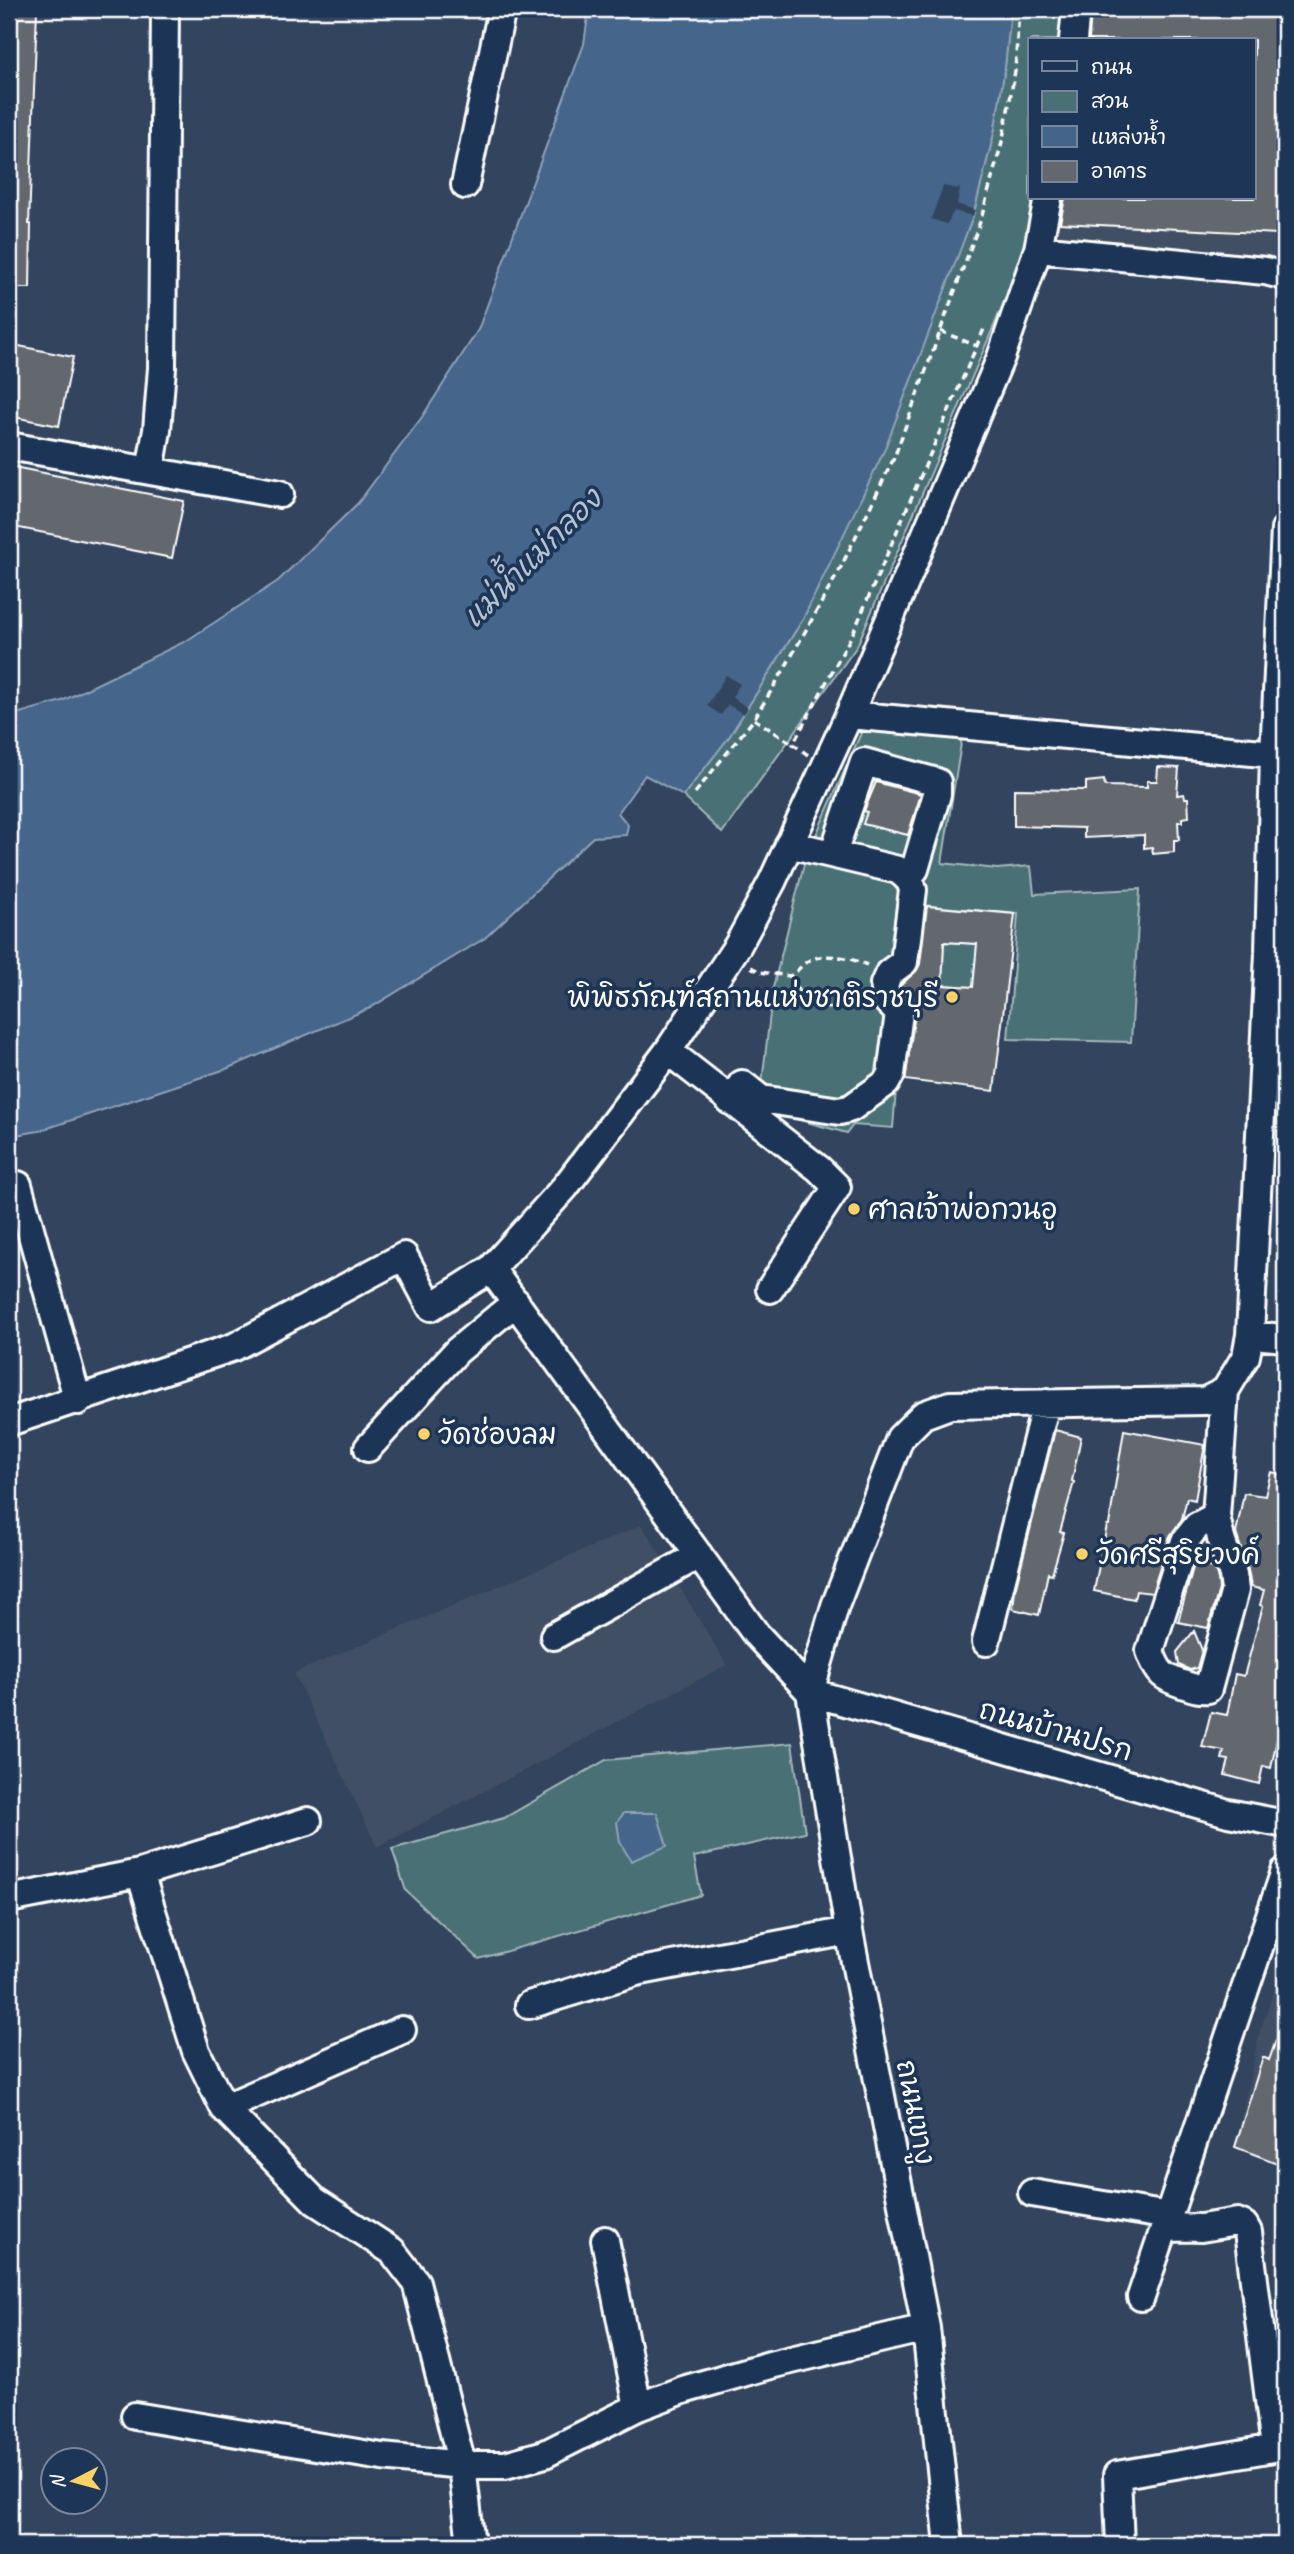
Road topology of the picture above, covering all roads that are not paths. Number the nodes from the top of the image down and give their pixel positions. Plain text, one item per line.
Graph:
1 (165, 9) edge
2 (502, 9) edge
3 (1076, 9) edge
4 (1073, 38) edge
5 (465, 185) dead end
6 (1048, 200) edge
7 (1038, 249) junction
8 (1285, 276) edge
9 (9, 446) edge
10 (150, 471) junction
11 (281, 494) dead end
12 (1285, 529) edge
13 (849, 715) junction
14 (1274, 754) junction
15 (789, 844) junction
16 (834, 854) junction
17 (907, 878) junction
18 (1277, 952) edge
19 (668, 1051) junction
20 (730, 1101) junction
21 (18, 1185) dead end
22 (491, 1269) junction
23 (770, 1289) dead end
24 (516, 1302) junction
25 (1250, 1335) junction
26 (1285, 1338) edge
27 (1225, 1391) junction
28 (78, 1401) junction
29 (1046, 1403) junction
30 (9, 1422) edge
31 (368, 1448) dead end
32 (1216, 1516) junction
33 (699, 1555) junction
34 (554, 1636) dead end
35 (986, 1642) dead end
36 (810, 1692) junction
37 (308, 1821) dead end
38 (1285, 1824) edge
39 (1285, 1871) edge
40 (140, 1873) junction
41 (9, 1899) edge
42 (849, 1931) junction
43 (529, 2005) dead end
44 (402, 2030) dead end
45 (224, 2108) junction
46 (1032, 2193) dead end
47 (1167, 2221) junction
48 (605, 2240) dead end
49 (1141, 2297) dead end
50 (926, 2328) junction
51 (638, 2407) junction
52 (135, 2416) dead end
53 (1280, 2447) edge
54 (462, 2465) junction
55 (471, 2545) edge
56 (949, 2545) edge
57 (1120, 2545) edge

1 - 10 street
2 - 5 street
3 - 4 street
6 - 7 street
7 - 8 street
7 - 13 street
9 - 10 street
10 - 11 street
12 - 14 street
13 - 14 street
13 - 15 street
14 - 18 street
15 - 16 street
15 - 19 street
16 - 17 street
16 - 17 street
17 - 20 street
18 - 25 street
19 - 20 street
19 - 22 street
20 - 23 street
21 - 28 street
22 - 24 street
22 - 28 street
24 - 31 street
24 - 33 street
25 - 26 street
25 - 27 street
27 - 29 street
27 - 32 street
28 - 30 street
29 - 35 street
29 - 36 street
32 - 32 street
33 - 34 street
33 - 36 street
36 - 38 street, ถนนบ้านปรก
36 - 42 street, ถนนเขางู
37 - 40 street
39 - 47 street
40 - 41 street
40 - 45 street
42 - 43 street
42 - 50 street, ถนนเขางู
44 - 45 street
45 - 54 street
46 - 47 street
47 - 49 street
47 - 53 street
48 - 51 street
50 - 51 street
50 - 56 street, ถนนเขางู
51 - 54 street
52 - 54 street
53 - 57 street
54 - 55 street

